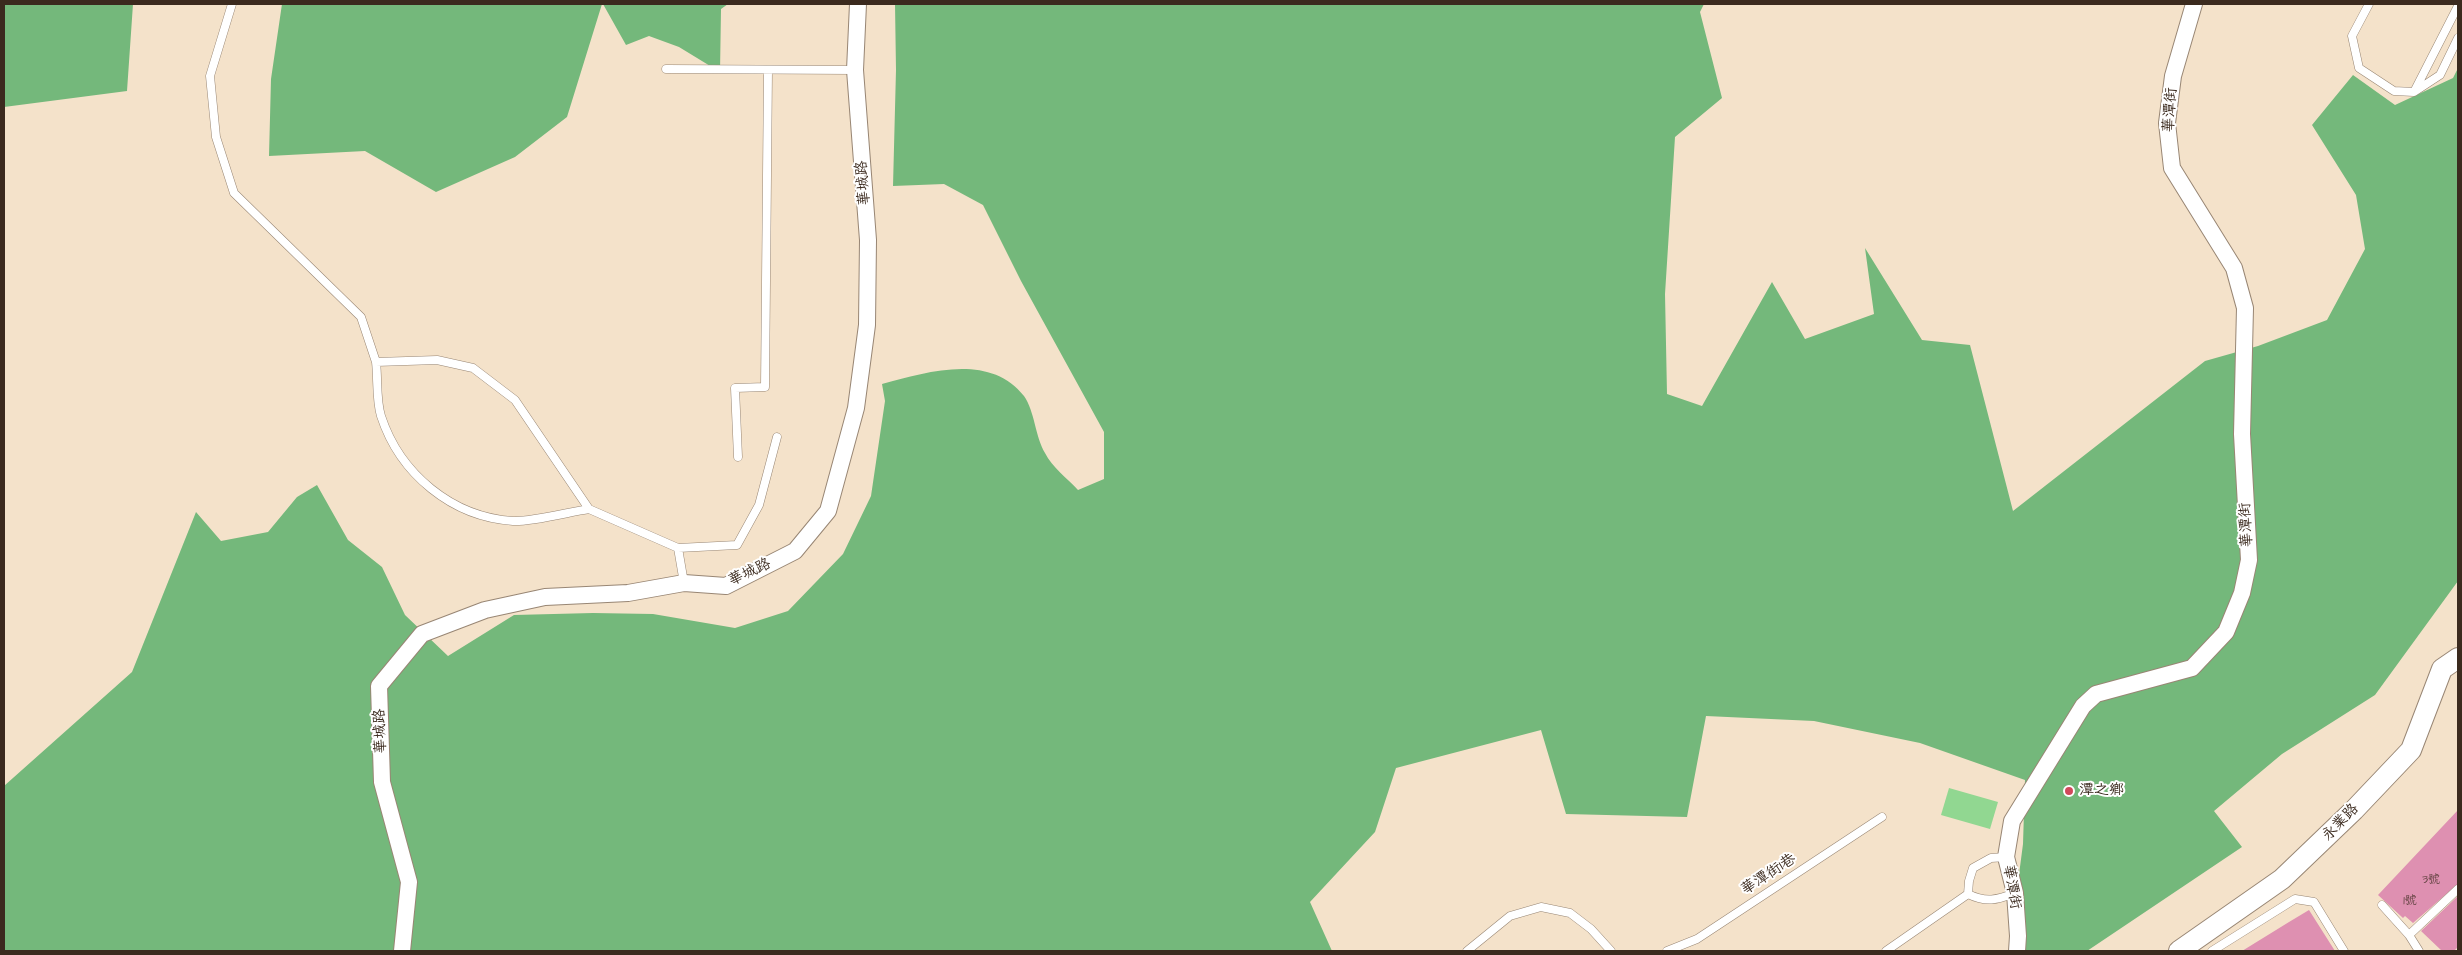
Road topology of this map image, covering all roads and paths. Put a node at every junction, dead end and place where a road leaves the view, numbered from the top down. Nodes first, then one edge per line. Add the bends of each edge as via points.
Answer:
1 (232, 4) edge
2 (858, 4) edge
3 (2194, 4) edge
4 (2369, 4) edge
5 (2458, 6) edge
6 (2458, 38) edge
7 (666, 69) dead end
8 (768, 70) junction
9 (856, 70) junction
10 (2414, 92) junction
11 (376, 362) junction
12 (777, 437) dead end
13 (738, 456) dead end
14 (589, 509) junction
15 (678, 548) junction
16 (684, 584) junction
17 (2458, 658) edge
18 (1882, 817) dead end
19 (2006, 857) junction
20 (2458, 889) edge
21 (2015, 893) junction
22 (1968, 894) junction
23 (2382, 905) dead end
24 (2409, 935) junction
25 (402, 951) edge
26 (1466, 951) edge
27 (1611, 951) edge
28 (1667, 951) edge
29 (1886, 951) edge
30 (2017, 951) edge
31 (2179, 951) edge
32 (2212, 951) edge
33 (2344, 951) edge
34 (2419, 951) edge

1 - 11 lane via 210,76 216,137 234,193 361,317
2 - 9 street, 華城路
3 - 19 street, 華潭街 via 2174,76 2167,123 2172,168 2234,268 2245,308 2242,434 2249,560 2242,593 2226,632 2192,668 2096,694 2083,706 2012,821
4 - 10 lane via 2352,36 2358,68 2394,91
5 - 10 lane
6 - 10 lane via 2440,75
7 - 8 lane
8 - 9 lane
8 - 13 lane via 766,387 735,388
9 - 16 street, 華城路 via 868,240 866,324 856,408 828,511 795,551 744,578 726,586
11 - 14 lane via 437,360 473,368 515,400
11 - 14 lane via 381,415 404,462 431,490 470,512 514,521
12 - 15 lane via 759,505 737,545
14 - 15 lane
15 - 16 lane
16 - 25 street, 華城路 via 628,593 545,597 485,610 422,634 379,686 382,782 409,882
17 - 31 street, 永業路 via 2442,670 2411,750 2361,803 2282,879
18 - 28 lane, 華潭街1巷 via 1697,939
19 - 21 street, 華潭街
19 - 22 lane via 1990,858 1973,868
20 - 24 lane
21 - 22 lane via 1998,900 1982,901
21 - 30 street, 華潭街
22 - 29 lane
23 - 24 lane
24 - 34 lane
26 - 27 lane via 1510,916 1541,907 1570,913 1591,929
32 - 33 lane via 2295,899 2314,902

